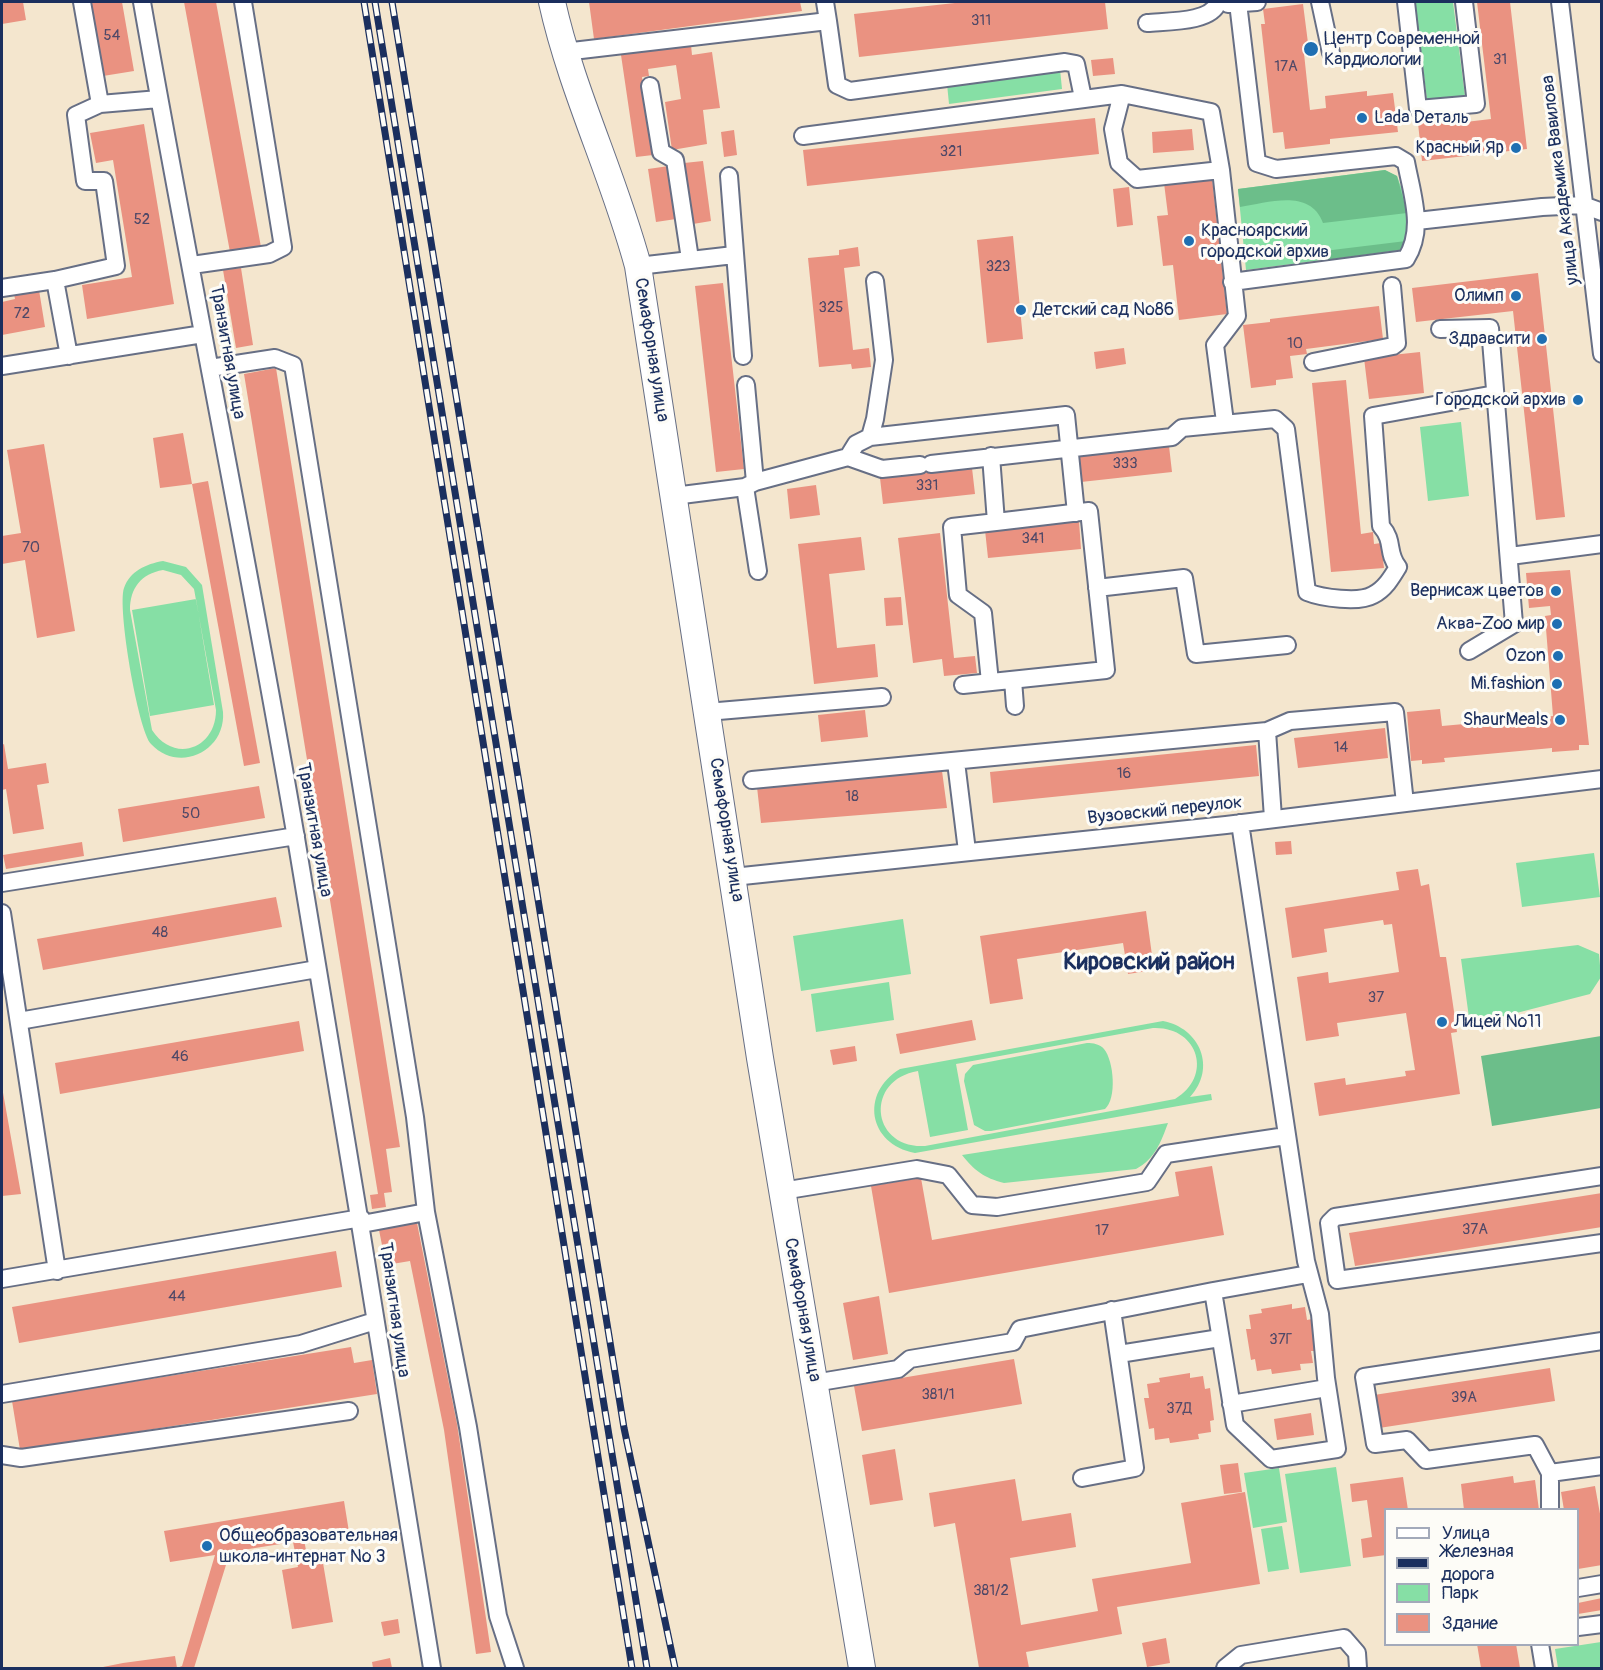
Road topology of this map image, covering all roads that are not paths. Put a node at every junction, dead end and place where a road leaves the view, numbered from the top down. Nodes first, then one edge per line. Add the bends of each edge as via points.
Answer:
1 (82, 2) edge
2 (142, 2) edge
3 (243, 2) edge
4 (552, 2) edge
5 (825, 2) edge
6 (1257, 2) edge
7 (1320, 2) edge
8 (1406, 2) edge
9 (1464, 2) edge
10 (1560, 2) edge
11 (1218, 3) edge
12 (1238, 3) junction
13 (828, 21) junction
14 (1146, 23) dead end
15 (564, 52) junction
16 (1331, 53) dead end
17 (650, 86) dead end
18 (1122, 94) junction
19 (1083, 98) junction
20 (159, 99) junction
21 (100, 104) junction
22 (803, 136) dead end
23 (1221, 170) junction
24 (729, 176) dead end
25 (1583, 205) junction
26 (1602, 212) edge
27 (1417, 221) junction
28 (734, 255) junction
29 (690, 260) junction
30 (192, 264) junction
31 (638, 266) junction
32 (55, 280) junction
33 (876, 281) dead end
34 (1232, 282) junction
35 (1392, 286) dead end
36 (2, 288) edge
37 (1440, 329) dead end
38 (203, 334) junction
39 (1602, 354) edge
40 (69, 356) junction
41 (743, 356) dead end
42 (1313, 362) dead end
43 (2, 366) edge
44 (210, 368) junction
45 (746, 385) dead end
46 (1495, 394) junction
47 (1225, 422) junction
48 (870, 437) junction
49 (1070, 449) junction
50 (991, 456) junction
51 (848, 457) junction
52 (750, 484) junction
53 (674, 496) junction
54 (1076, 513) junction
55 (996, 522) junction
56 (1602, 544) edge
57 (1509, 556) junction
58 (758, 571) dead end
59 (1097, 588) junction
60 (1287, 645) dead end
61 (1469, 651) dead end
62 (1013, 680) junction
63 (990, 682) junction
64 (963, 685) dead end
65 (882, 697) dead end
66 (1016, 706) dead end
67 (708, 712) junction
68 (1267, 732) junction
69 (956, 762) junction
70 (1602, 779) edge
71 (752, 780) dead end
72 (1405, 803) junction
73 (1273, 818) junction
74 (1240, 823) junction
75 (296, 836) junction
76 (967, 851) junction
77 (733, 877) junction
78 (2, 883) edge
79 (2, 913) edge
80 (317, 969) junction
81 (19, 1021) junction
82 (1286, 1136) junction
83 (1602, 1176) edge
84 (782, 1191) junction
85 (426, 1212) junction
86 (362, 1221) junction
87 (1602, 1243) edge
88 (57, 1271) junction
89 (1308, 1274) junction
90 (2, 1280) edge
91 (1213, 1290) junction
92 (1112, 1310) junction
93 (375, 1321) junction
94 (1220, 1338) junction
95 (1602, 1341) edge
96 (1119, 1354) junction
97 (814, 1383) junction
98 (1327, 1388) junction
99 (2, 1394) edge
100 (1231, 1404) junction
101 (349, 1411) dead end
102 (2, 1455) edge
103 (1602, 1466) edge
104 (1550, 1473) junction
105 (1082, 1478) dead end
106 (1550, 1508) edge
107 (1602, 1584) edge
108 (1579, 1587) edge
109 (1602, 1624) edge
110 (1579, 1628) edge
111 (1540, 1646) edge
112 (432, 1668) edge
113 (515, 1668) edge
114 (862, 1668) edge
115 (1226, 1668) edge
116 (1358, 1668) edge
117 (1544, 1668) edge

1 - 21 street
2 - 20 street, Транзитная улица
3 - 30 street via 283,247 269,254
4 - 15 highway, Семафорная улица
5 - 13 street
6 - 12 street
7 - 16 street
8 - 9 street via 1418,109 1476,104
10 - 25 street, улица Академика Вавилова
11 - 12 street
11 - 14 street via 1205,17
12 - 27 street via 1257,163 1276,169 1396,156 1406,162
13 - 15 street
13 - 19 street via 837,85 849,91 1065,62 1076,64
15 - 31 highway, Семафорная улица via 622,207
17 - 29 street via 661,152 675,160
18 - 19 street
18 - 23 street via 1210,112
18 - 23 street via 1113,129 1119,163 1137,179
19 - 22 street
20 - 21 street
20 - 30 street, Транзитная улица
21 - 32 street via 76,115 85,182 104,181 116,266
23 - 34 street
24 - 28 street
25 - 26 street
25 - 27 street
25 - 39 street, улица Академика Вавилова
27 - 34 street via 1415,245 1406,259
28 - 29 street
28 - 41 street
29 - 31 street
30 - 38 street, Транзитная улица
31 - 53 highway, Семафорная улица
32 - 36 street
32 - 40 street
33 - 48 street via 884,360
34 - 47 street via 1237,316 1215,345
35 - 42 street via 1397,343
37 - 46 street via 1490,328
38 - 40 street
38 - 44 street, Транзитная улица
40 - 43 street
44 - 75 street, Транзитная улица
44 - 85 street via 275,358 293,365 415,1117
45 - 52 street
46 - 47 street via 1373,416 1381,526 1390,537 1392,559 1398,567 1390,581 1372,597 1324,599 1307,592 1286,429 1275,419
46 - 57 street
47 - 49 street via 1182,428 1172,437
48 - 49 street via 1066,415
48 - 51 street via 856,444
49 - 50 street
49 - 54 street
50 - 51 street via 882,469
50 - 55 street
51 - 52 street
52 - 53 street
52 - 58 street
53 - 67 highway, Семафорная улица
54 - 55 street
54 - 59 street via 1089,511
55 - 63 street via 952,527 958,595 983,613
56 - 57 street
57 - 61 street via 1514,624
59 - 60 street via 1184,578 1196,654
59 - 62 street via 1106,670
62 - 63 street
62 - 66 street
63 - 64 street
65 - 67 street
67 - 77 highway, Семафорная улица
68 - 69 street
68 - 72 street via 1290,721 1395,712
68 - 73 street
69 - 71 street
69 - 76 street
70 - 72 street, Вузовский переулок
72 - 73 street, Вузовский переулок
73 - 74 street, Вузовский переулок
74 - 76 street, Вузовский переулок
74 - 82 street
75 - 78 street
75 - 80 street, Транзитная улица
76 - 77 street, Вузовский переулок
77 - 84 highway, Семафорная улица
79 - 81 street
80 - 81 street
80 - 86 street, Транзитная улица
81 - 88 street
82 - 84 street via 1166,1154 1148,1182 997,1207 972,1205 948,1175 916,1169
82 - 89 street
83 - 87 street via 1335,1217 1329,1223 1337,1280
84 - 97 highway, Семафорная улица
85 - 86 street
85 - 113 street via 468,1427 498,1616
86 - 88 street
86 - 93 street, Транзитная улица
88 - 90 street
89 - 91 street
89 - 98 street via 1320,1314
91 - 92 street
91 - 94 street
92 - 96 street
92 - 97 street via 1020,1329 1013,1342 910,1359 898,1369
93 - 99 street via 301,1344
93 - 112 street, Транзитная улица
94 - 96 street
94 - 100 street
95 - 104 street via 1364,1377 1375,1444 1407,1440 1426,1460 1535,1445
96 - 105 street via 1135,1468
97 - 114 highway, Семафорная улица
98 - 100 street
98 - 100 street via 1337,1450 1271,1459 1234,1425
101 - 102 street via 21,1458
103 - 104 street
104 - 106 street
107 - 108 street
109 - 110 street
111 - 117 street
115 - 116 street via 1241,1655 1344,1638 1357,1653

